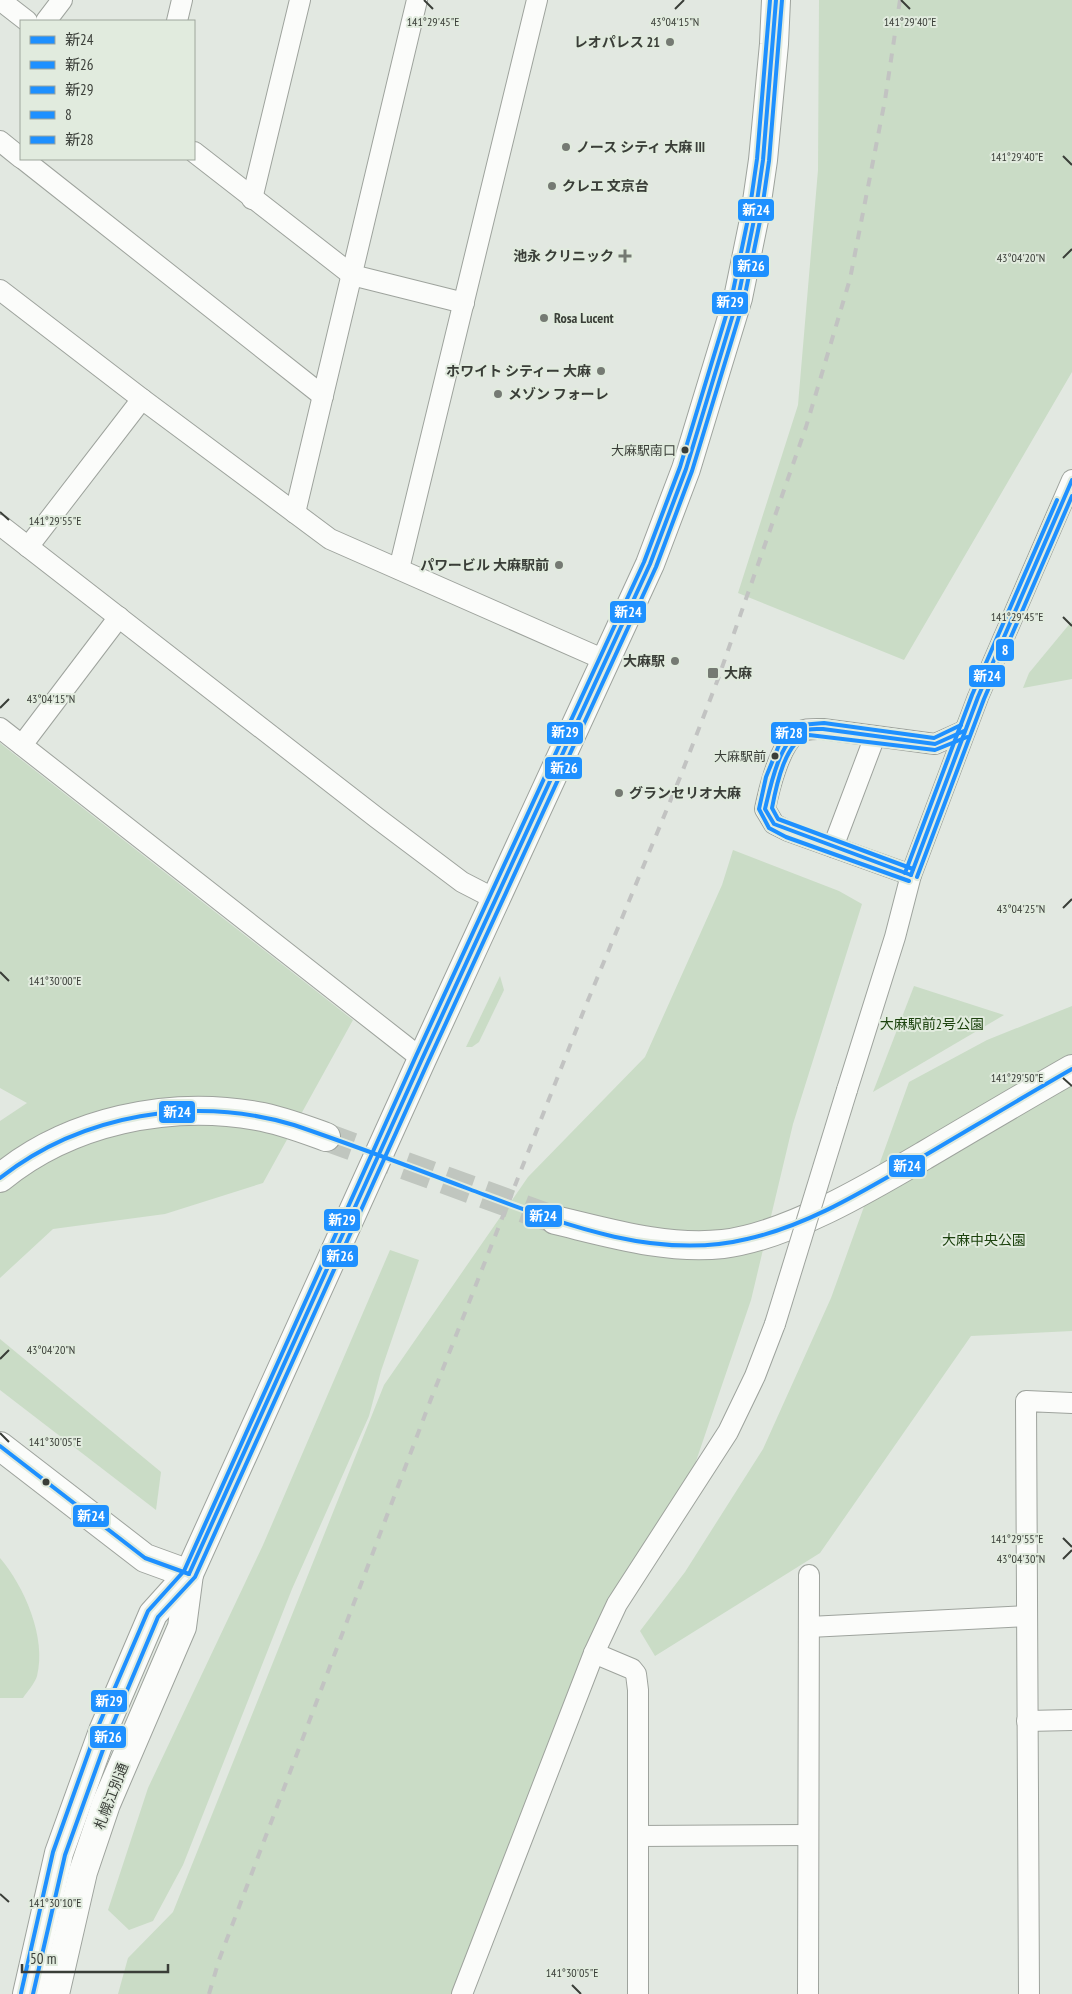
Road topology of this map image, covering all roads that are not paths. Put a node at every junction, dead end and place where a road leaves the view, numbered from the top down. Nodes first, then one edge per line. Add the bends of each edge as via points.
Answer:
1 (0, 0) edge
2 (62, 0) edge
3 (182, 0) edge
4 (300, 0) edge
5 (417, 0) edge
6 (537, 0) edge
7 (776, 0) edge
8 (26, 20) edge
9 (47, 20) edge
10 (176, 20) edge
11 (0, 141) edge
12 (195, 153) edge
13 (20, 156) edge
14 (25, 160) edge
15 (252, 199) junction
16 (352, 275) junction
17 (0, 290) edge
18 (464, 303) junction
19 (323, 396) junction
20 (142, 399) junction
21 (1072, 480) edge
22 (1068, 504) edge
23 (295, 513) junction
24 (0, 525) edge
25 (28, 547) junction
26 (400, 569) junction
27 (119, 617) junction
28 (607, 662) junction
29 (0, 728) edge
30 (964, 731) junction
31 (875, 736) junction
32 (22, 745) junction
33 (833, 847) junction
34 (911, 874) junction
35 (495, 899) junction
36 (422, 1059) junction
37 (1072, 1069) edge
38 (326, 1137) tunnel mouth
39 (0, 1178) edge
40 (555, 1220) tunnel mouth
41 (1072, 1403) edge
42 (0, 1446) edge
43 (188, 1574) junction
44 (808, 1575) dead end
45 (1027, 1616) junction
46 (809, 1627) junction
47 (594, 1653) junction
48 (1072, 1720) edge
49 (1027, 1721) junction
50 (808, 1835) junction
51 (638, 1836) junction
52 (27, 1994) edge
53 (55, 1994) edge
54 (462, 1994) edge
55 (638, 1994) edge
56 (808, 1994) edge
57 (1029, 1994) edge

1 - 8 street
2 - 9 street
3 - 10 street
4 - 15 street
5 - 16 street
6 - 18 street
7 - 28 main road, 札幌江別通 via 763,160 738,298 686,468 650,564
11 - 13 street
12 - 15 street
14 - 19 street
15 - 16 street
16 - 18 street
16 - 19 street
17 - 20 street
18 - 26 street
19 - 23 street
20 - 23 street
20 - 25 street
21 - 22 street
22 - 30 street
23 - 26 street via 330,539
24 - 25 street
25 - 27 street
26 - 28 street
27 - 32 street
27 - 35 street via 462,882
28 - 35 main road, 札幌江別通
29 - 32 street
30 - 31 street via 935,744
30 - 34 street
31 - 33 street
31 - 33 street via 807,729 788,743 773,779 765,809 774,824
32 - 36 street
33 - 34 street
34 - 47 street, bridge via 895,937 775,1324 755,1376 728,1432 617,1604
35 - 36 main road, 札幌江別通
36 - 43 main road, 札幌江別通
37 - 40 main road via 886,1178 813,1216 752,1238 723,1244 675,1244 631,1238
38 - 39 main road via 256,1115 205,1112 152,1115 116,1121 77,1133 28,1156
41 - 45 street via 1026,1401
42 - 43 main road via 145,1558
43 - 52 main road, 札幌江別通 via 153,1614 103,1731 59,1853
43 - 53 main road, 札幌江別通 via 182,1627 106,1804 83,1872
44 - 46 street
45 - 46 street
45 - 49 street
46 - 50 street
47 - 51 street via 632,1669 636,1674
47 - 54 street
48 - 49 street
49 - 57 street
50 - 51 street
50 - 56 street
51 - 55 street

